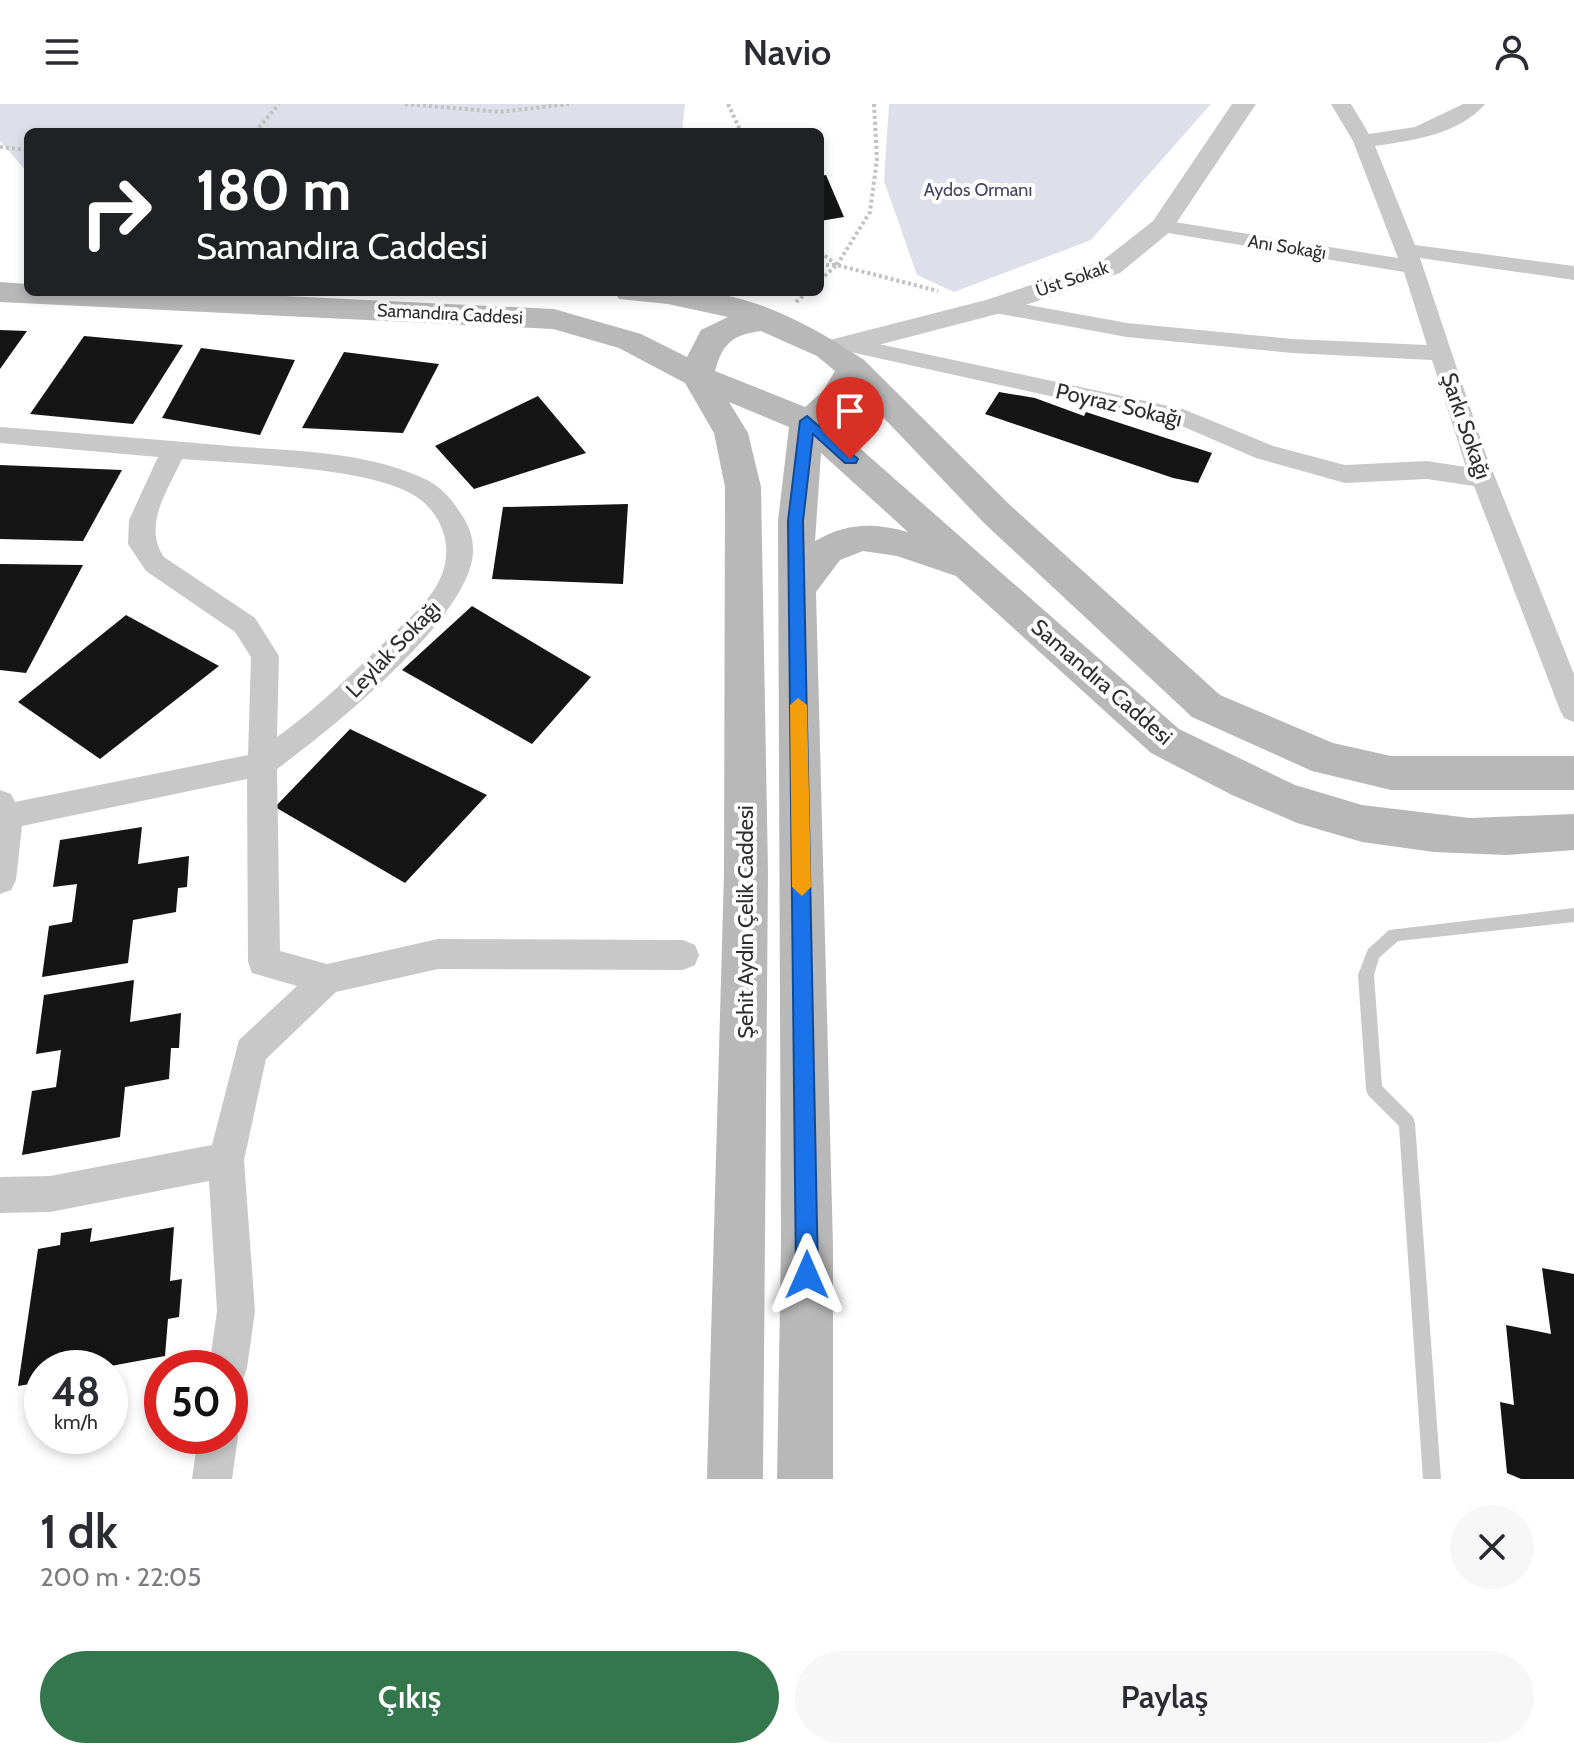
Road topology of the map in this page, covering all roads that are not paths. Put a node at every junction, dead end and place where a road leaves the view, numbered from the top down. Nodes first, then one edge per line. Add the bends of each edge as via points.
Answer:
1 (1244, 104) edge
2 (1341, 104) edge
3 (1475, 104) edge
4 (1363, 141) junction
5 (1162, 226) junction
6 (1410, 259) junction
7 (0, 264) edge
8 (24, 265) edge
9 (1574, 273) edge
10 (0, 292) edge
11 (24, 293) edge
12 (82, 296) edge
13 (677, 296) edge
14 (995, 306) junction
15 (768, 320) junction
16 (1441, 353) junction
17 (842, 354) junction
18 (697, 376) junction
19 (807, 421) junction
20 (0, 435) edge
21 (173, 451) junction
22 (1482, 478) junction
23 (980, 574) junction
24 (796, 594) junction
25 (1574, 710) edge
26 (262, 764) junction
27 (1574, 773) edge
28 (4, 810) edge
29 (1574, 832) edge
30 (0, 880) edge
31 (1574, 915) edge
32 (683, 955) dead end
33 (327, 979) junction
34 (226, 1160) junction
35 (0, 1195) edge
36 (231, 1350) edge
37 (215, 1454) edge
38 (212, 1479) edge
39 (735, 1479) edge
40 (805, 1479) edge
41 (1432, 1479) edge

1 - 5 street, Üst Sokak
2 - 4 street, Şarkı Sokağı
3 - 4 street via 1461,115 1405,136
4 - 6 street, Şarkı Sokağı
5 - 6 street, Anı Sokağı
5 - 14 street, Üst Sokak via 1111,267
6 - 9 street, Anı Sokağı
6 - 16 street, Şarkı Sokağı
7 - 8 main road
10 - 11 main road, Samandıra Caddesi
12 - 18 main road, Samandıra Caddesi via 554,319 630,341
13 - 15 main road
14 - 16 street via 1127,330
14 - 17 street, Üst Sokak
15 - 17 main road
15 - 18 main road via 724,326 705,346
16 - 22 street, Şarkı Sokağı
17 - 19 main road via 848,381 821,413
17 - 22 street, Poyraz Sokağı via 1183,417 1265,452 1345,474 1427,470
17 - 27 main road via 997,514 1206,706 1327,759 1391,773
18 - 19 main road, Samandıra Caddesi
18 - 39 main road, Şehit Aydın Çelik Caddesi via 731,433 743,487 746,872
19 - 23 main road, Samandıra Caddesi
19 - 24 main road via 796,521
20 - 21 street, Leylak Sokağı
21 - 26 street via 142,520 141,544 155,564 245,625 259,642 267,671
21 - 26 street, Leylak Sokağı via 312,461 391,476 420,487 456,526 460,553 452,583 431,613 328,716
22 - 25 street, Şarkı Sokağı
23 - 24 main road via 909,544 867,534 830,547 808,568
23 - 29 main road, Samandıra Caddesi via 1165,741 1232,777 1300,806 1380,825 1524,839
24 - 40 main road via 807,1246
26 - 28 street, Leylak Sokağı
26 - 33 street via 264,962
28 - 30 street
31 - 41 lane via 1394,935 1373,954 1366,975 1374,1089 1407,1123
32 - 33 street via 438,954
33 - 34 street via 251,1051
34 - 35 street via 50,1194
34 - 36 street via 236,1311
37 - 38 street

